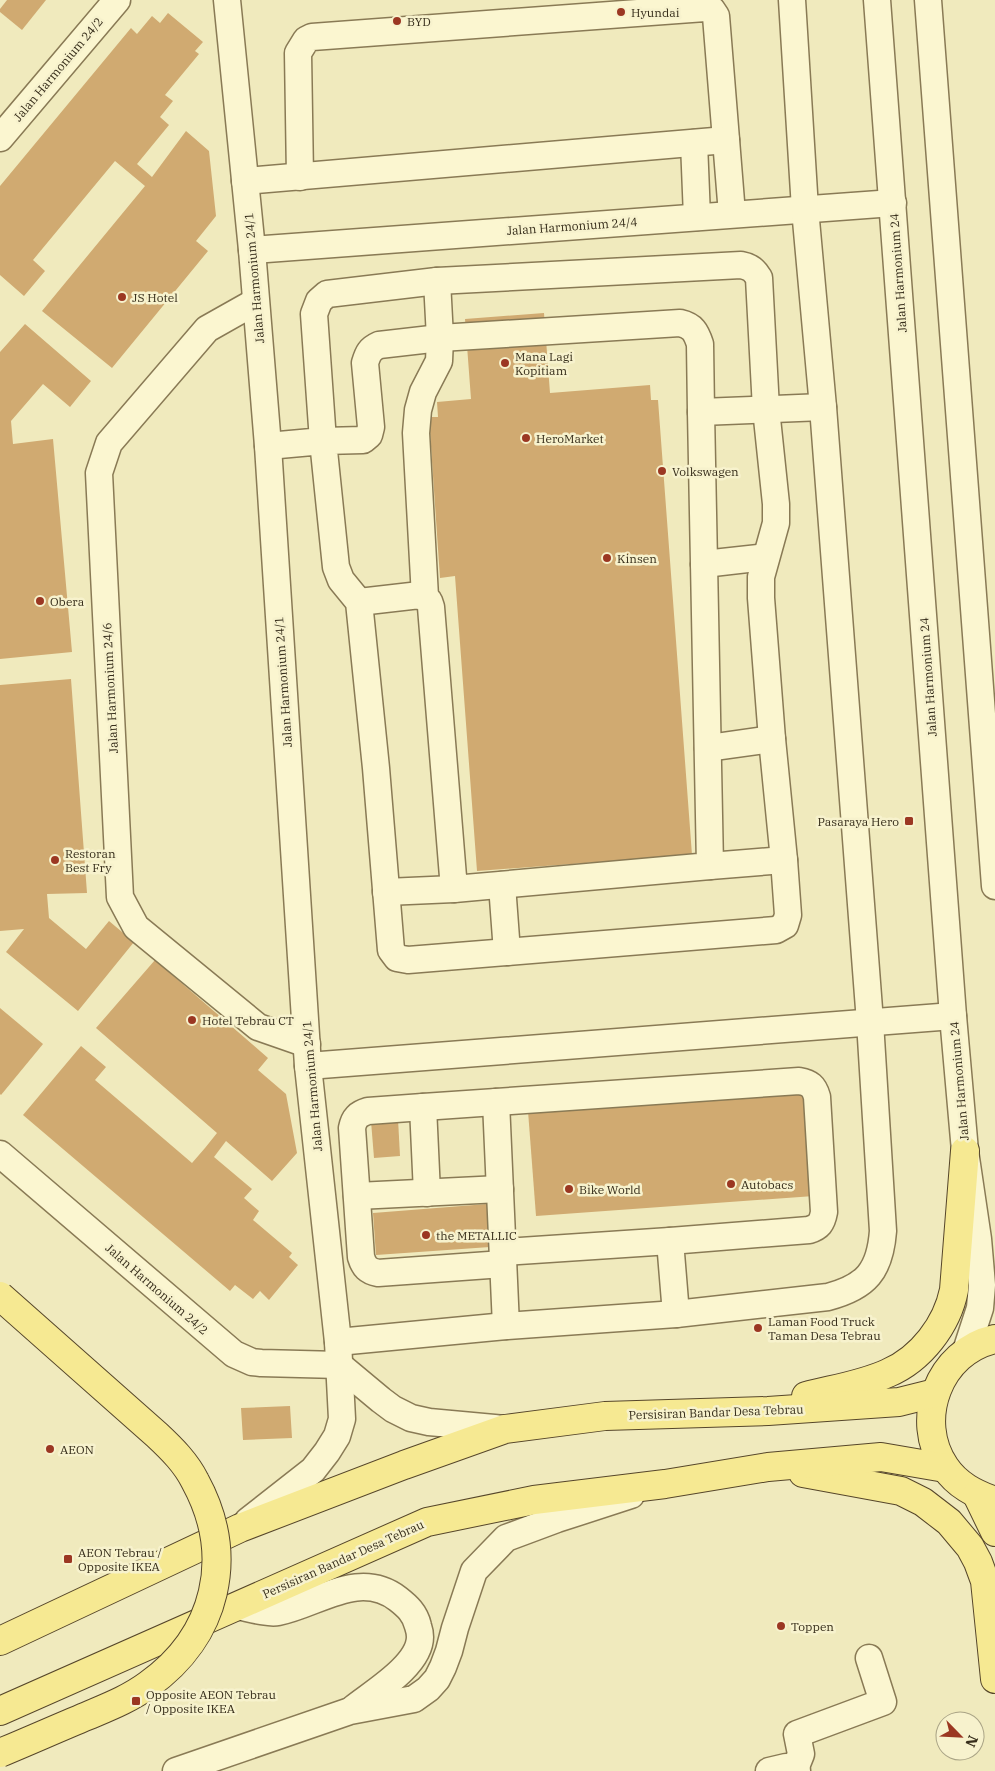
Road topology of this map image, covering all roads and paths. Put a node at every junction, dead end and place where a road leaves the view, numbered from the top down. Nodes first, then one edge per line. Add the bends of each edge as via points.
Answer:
1 (117, 0) edge
2 (227, 0) edge
3 (792, 0) edge
4 (877, 0) edge
5 (928, 0) edge
6 (0, 138) edge
7 (726, 140) junction
8 (694, 143) junction
9 (300, 177) junction
10 (245, 182) junction
11 (893, 204) junction
12 (805, 209) junction
13 (732, 214) junction
14 (697, 217) junction
15 (252, 250) junction
16 (437, 282) junction
17 (255, 302) junction
18 (440, 338) junction
19 (823, 407) junction
20 (766, 409) junction
21 (701, 412) junction
22 (322, 441) junction
23 (268, 446) junction
24 (766, 557) junction
25 (704, 564) junction
26 (425, 598) junction
27 (359, 602) junction
28 (772, 740) junction
29 (708, 748) junction
30 (784, 860) junction
31 (710, 866) junction
32 (502, 885) junction
33 (995, 886) edge
34 (454, 889) junction
35 (386, 892) junction
36 (507, 952) junction
37 (953, 1016) junction
38 (870, 1022) junction
39 (308, 1055) junction
40 (496, 1102) junction
41 (423, 1107) junction
42 (965, 1151) junction
43 (0, 1154) edge
44 (500, 1189) junction
45 (427, 1193) junction
46 (356, 1196) junction
47 (670, 1241) junction
48 (503, 1258) junction
49 (0, 1296) edge
50 (676, 1314) junction
51 (506, 1326) junction
52 (995, 1339) edge
53 (966, 1351) junction
54 (338, 1353) junction
55 (935, 1393) junction
56 (768, 1411) junction
57 (505, 1429) junction
58 (768, 1467) junction
59 (945, 1468) junction
60 (664, 1484) junction
61 (986, 1498) edge
62 (240, 1528) junction
63 (995, 1532) edge
64 (237, 1606) junction
65 (1, 1640) edge
66 (869, 1658) dead end
67 (995, 1679) edge
68 (0, 1711) edge
69 (350, 1711) junction
70 (0, 1753) edge
71 (796, 1770) edge
72 (176, 1771) edge
73 (769, 1771) edge

1 - 6 street, Jalan Harmonium 24/2
2 - 10 street, Jalan Harmonium 24/1
3 - 12 street, Jalan Harmonium 24/2
4 - 11 street, Jalan Harmonium 24
5 - 33 street
7 - 8 street
7 - 9 street via 716,16 705,8 312,37 306,40 298,53
7 - 13 street
8 - 9 street
8 - 14 street
9 - 10 street
10 - 15 street, Jalan Harmonium 24/1
11 - 12 street, Jalan Harmonium 24/4
11 - 37 street, Jalan Harmonium 24
12 - 13 street, Jalan Harmonium 24/4
12 - 19 street, Jalan Harmonium 24/2
13 - 14 street, Jalan Harmonium 24/4
14 - 15 street, Jalan Harmonium 24/4
15 - 17 street, Jalan Harmonium 24/1
16 - 18 street
16 - 20 street via 749,267 755,271 760,285
16 - 22 street via 328,294 319,301 314,314
17 - 23 street, Jalan Harmonium 24/1
17 - 39 street, Jalan Harmonium 24/6 via 207,329 109,443 99,473 120,897 136,927 258,1026
18 - 21 street via 680,323 690,326 700,344
18 - 22 street via 378,344 372,348 365,363 369,435 363,440
18 - 26 street via 439,361 423,392 417,425
19 - 20 street
19 - 38 street, Jalan Harmonium 24/2
20 - 21 street
20 - 24 street via 776,523
21 - 25 street
22 - 23 street
22 - 27 street via 336,567 341,580
23 - 39 street, Jalan Harmonium 24/1
24 - 25 street
24 - 28 street via 761,577 761,598
25 - 29 street
26 - 27 street via 420,595
26 - 34 street via 431,607
27 - 35 street
28 - 29 street
28 - 30 street
29 - 31 street
30 - 31 street
30 - 36 street via 788,914 784,925 776,930
31 - 32 street
32 - 34 street
32 - 36 street
34 - 35 street
35 - 36 street via 390,950 397,958 408,960
37 - 38 street
37 - 42 street, Jalan Harmonium 24
38 - 39 street
38 - 50 street, Jalan Harmonium 24/2 via 883,1231 882,1250 874,1268 862,1282 846,1292 828,1297
39 - 54 street, Jalan Harmonium 24/1
40 - 41 street
40 - 44 street
40 - 47 street via 799,1081 814,1088 824,1212 817,1228
41 - 45 street
41 - 46 street via 368,1111 360,1113 354,1120
42 - 53 street, Jalan Harmonium 24 via 982,1285 980,1308
42 - 56 main road via 954,1290 951,1304 935,1333 917,1354 888,1373
43 - 54 street, Jalan Harmonium 24/2 via 234,1354 261,1363
44 - 45 street
44 - 48 street
45 - 46 street
46 - 48 street via 360,1257 363,1266 370,1271 378,1273
47 - 48 street
47 - 50 street
48 - 51 street
49 - 70 main road, bridge via 178,1456 196,1482 211,1522 217,1551 211,1602 192,1641 165,1672 125,1699
50 - 51 street, Jalan Harmonium 24/2
51 - 54 street, Jalan Harmonium 24/2
52 - 53 main road
53 - 55 main road via 947,1370
54 - 57 street via 381,1400 411,1418
54 - 62 street, Jalan Harmonium 24/1 via 342,1419 337,1436 313,1470
55 - 56 main road, Persisiran Bandar Desa Tebrau via 899,1402
55 - 59 main road via 930,1412 931,1432
56 - 57 main road, Persisiran Bandar Desa Tebrau via 605,1416
57 - 62 main road, Persisiran Bandar Desa Tebrau
58 - 59 main road, Persisiran Bandar Desa Tebrau via 881,1457
58 - 60 main road, Persisiran Bandar Desa Tebrau
58 - 67 main road via 901,1491 923,1502 949,1522 970,1547 985,1581
59 - 61 main road via 959,1484
60 - 64 main road, Persisiran Bandar Desa Tebrau via 534,1500 427,1522
60 - 69 street via 506,1538 474,1570 449,1651 437,1679 428,1689 414,1699
61 - 63 main road
62 - 65 main road, Persisiran Bandar Desa Tebrau
64 - 68 main road, Persisiran Bandar Desa Tebrau
64 - 69 street via 276,1612 358,1586 394,1596 410,1609 420,1638 415,1655 400,1673
66 - 71 street via 883,1702 797,1734 801,1754
69 - 72 street
71 - 73 street via 786,1767

